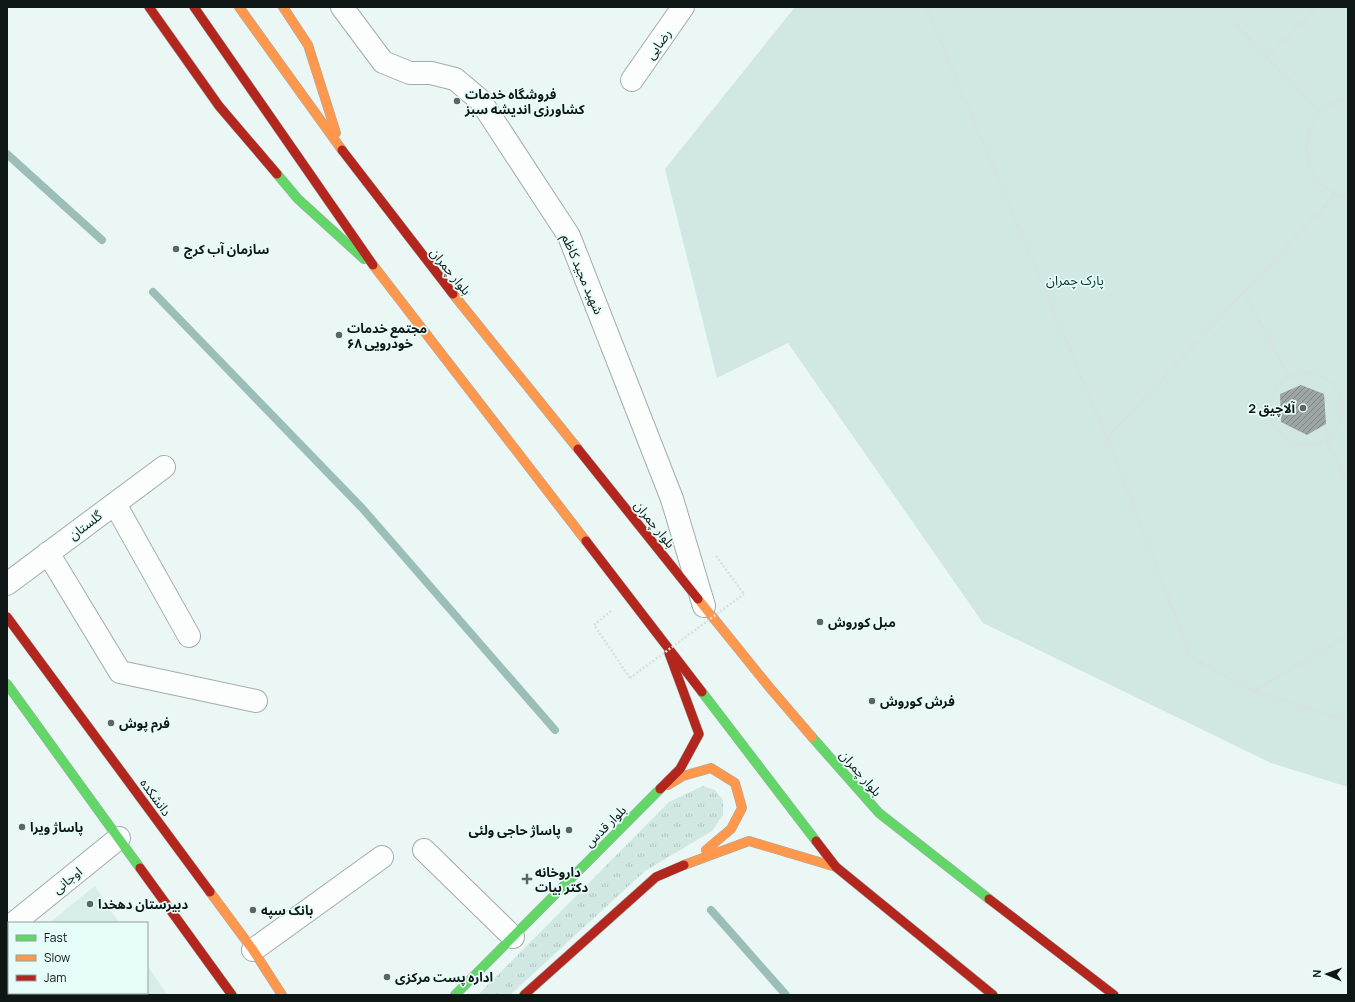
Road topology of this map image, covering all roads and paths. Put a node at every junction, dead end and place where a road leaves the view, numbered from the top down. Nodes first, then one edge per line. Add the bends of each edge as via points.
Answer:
1 (149, 7) edge
2 (194, 7) edge
3 (239, 7) edge
4 (283, 7) edge
5 (342, 7) edge
6 (683, 7) edge
7 (926, 7) edge
8 (1218, 7) edge
9 (1317, 7) edge
10 (1266, 58) junction
11 (632, 80) dead end
12 (1348, 97) edge
13 (1321, 112) junction
14 (341, 150) junction
15 (1335, 195) junction
16 (1348, 199) edge
17 (379, 273) junction
18 (1244, 292) junction
19 (1290, 377) junction
20 (1107, 438) junction
21 (1326, 440) junction
22 (164, 467) dead end
23 (1348, 482) edge
24 (115, 504) junction
25 (48, 553) junction
26 (7, 584) edge
27 (1348, 593) edge
28 (744, 594) dead end
29 (704, 606) junction
30 (7, 617) edge
31 (594, 625) dead end
32 (1348, 626) edge
33 (189, 636) dead end
34 (1348, 636) edge
35 (667, 648) junction
36 (7, 684) edge
37 (1253, 691) junction
38 (256, 701) dead end
39 (1348, 721) edge
40 (658, 791) junction
41 (119, 838) junction
42 (424, 850) dead end
43 (382, 857) dead end
44 (694, 860) junction
45 (836, 867) junction
46 (15, 922) edge
47 (513, 937) junction
48 (253, 950) junction
49 (232, 995) edge
50 (282, 995) edge
51 (455, 995) edge
52 (524, 995) edge
53 (993, 995) edge
54 (1114, 995) edge

1 - 17 main road via 219,106 288,187
2 - 17 main road
3 - 14 main road, بلوار چمران
4 - 14 main road via 308,45
5 - 29 street, شهید مجید کاظم via 383,62 410,73 431,73 455,79 480,100 569,236 672,499
6 - 11 street, رضایی
7 - 20 path
8 - 10 path
9 - 10 path
10 - 13 path
12 - 13 path via 1334,102
13 - 15 path via 1311,126 1306,157 1312,173 1322,186
14 - 29 main road, بلوار چمران via 417,250
15 - 16 path
15 - 18 path
17 - 35 main road
18 - 19 path
18 - 20 path
19 - 21 path via 1313,374 1324,378 1334,386 1340,396 1341,420
19 - 21 path via 1280,384 1274,394 1271,417 1276,427 1283,437 1304,445
20 - 37 path via 1191,657
21 - 23 path
22 - 24 street, گلستان
24 - 25 street, گلستان
24 - 33 street
25 - 26 street, گلستان
25 - 38 street via 120,672
27 - 32 path
28 - 31 path, bridge via 630,678
29 - 54 main road, بلوار چمران via 770,688 879,813
30 - 48 main road, دانشکده
34 - 37 path
35 - 40 main road, بلوار قدس via 698,734 680,769
35 - 45 main road
36 - 41 main road
37 - 39 path
40 - 44 main road via 683,776 711,768 735,783 742,808 731,829
40 - 47 main road, بلوار قدس
41 - 46 street, اوجانی
41 - 49 main road
42 - 47 street
43 - 48 street
44 - 45 main road via 749,841
44 - 52 main road via 656,877
45 - 53 main road
47 - 51 main road, بلوار قدس
48 - 50 main road, دانشکده

